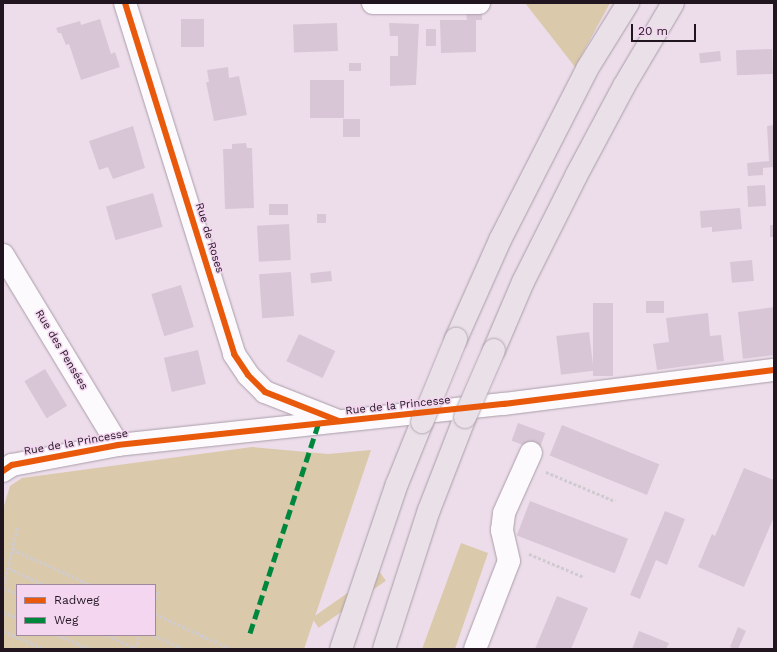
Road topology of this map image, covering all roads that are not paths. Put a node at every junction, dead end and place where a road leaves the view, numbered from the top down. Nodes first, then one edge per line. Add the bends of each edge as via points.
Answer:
1 (125, 3) edge
2 (373, 3) edge
3 (479, 3) edge
4 (628, 3) edge
5 (673, 3) edge
6 (3, 255) edge
7 (774, 370) edge
8 (342, 422) junction
9 (118, 445) junction
10 (528, 458) road end
11 (3, 471) edge
12 (341, 649) edge
13 (384, 649) edge
14 (474, 649) edge

1 - 8 street, Rue de Roses via 234,354 248,375 265,392
2 - 3 street
4 - 12 highway, bridge via 584,76 500,240 456,339 397,484
5 - 13 highway, bridge via 624,86 523,282 441,479
6 - 9 street, Rue des Pensées
7 - 8 street, Rue de la Princesse
8 - 9 street, Rue de la Princesse
9 - 11 street, Rue de la Princesse via 12,465
10 - 14 street via 503,518 502,530 509,561

